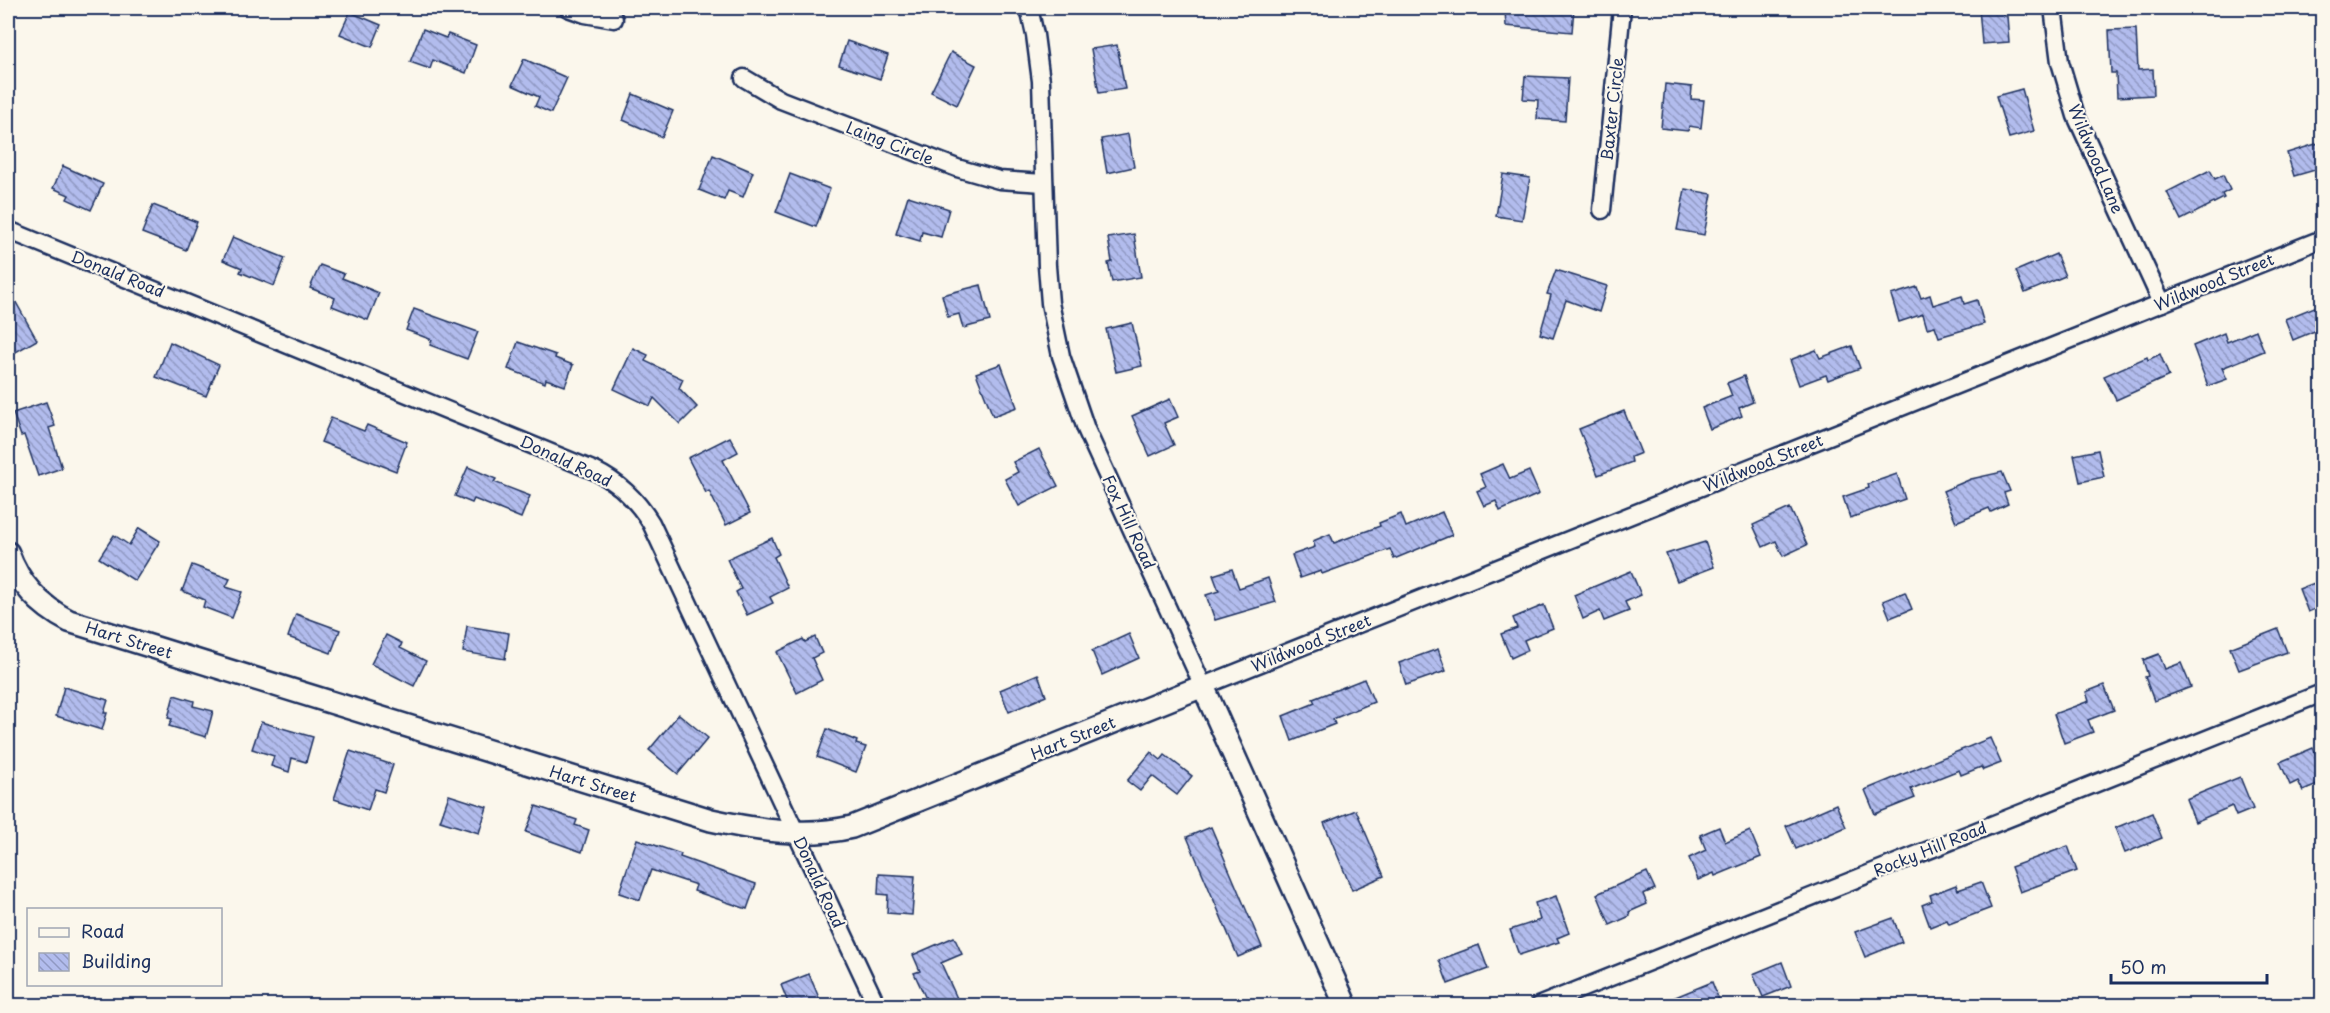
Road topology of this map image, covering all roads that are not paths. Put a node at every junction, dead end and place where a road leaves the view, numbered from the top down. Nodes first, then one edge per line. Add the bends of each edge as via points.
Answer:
1 (568, 8) edge
2 (1029, 8) edge
3 (1622, 8) edge
4 (2054, 8) edge
5 (614, 19) dead end
6 (744, 78) dead end
7 (1044, 183) junction
8 (1602, 210) dead end
9 (8, 230) edge
10 (2322, 239) edge
11 (2162, 303) junction
12 (8, 553) edge
13 (1203, 686) junction
14 (2322, 693) edge
15 (795, 832) junction
16 (877, 1005) edge
17 (1346, 1005) edge
18 (1538, 1005) edge

1 - 5 street
2 - 7 street, Fox Hill Road via 1041,81
3 - 8 street, Baxter Circle
4 - 11 street, Wildwood Lane via 2060,62 2076,116
6 - 7 street, Laing Circle via 781,100 957,168 999,180
7 - 13 street, Fox Hill Road via 1049,294 1061,357 1086,429
9 - 15 street, Donald Road via 615,482 651,523
10 - 11 street, Wildwood Street
11 - 13 street, Wildwood Street
12 - 15 street, Hart Street via 28,591 69,621 711,820
13 - 15 street, Hart Street via 862,824
13 - 17 street, Fox Hill Road
14 - 18 street, Rocky Hill Road
15 - 16 street, Donald Road

